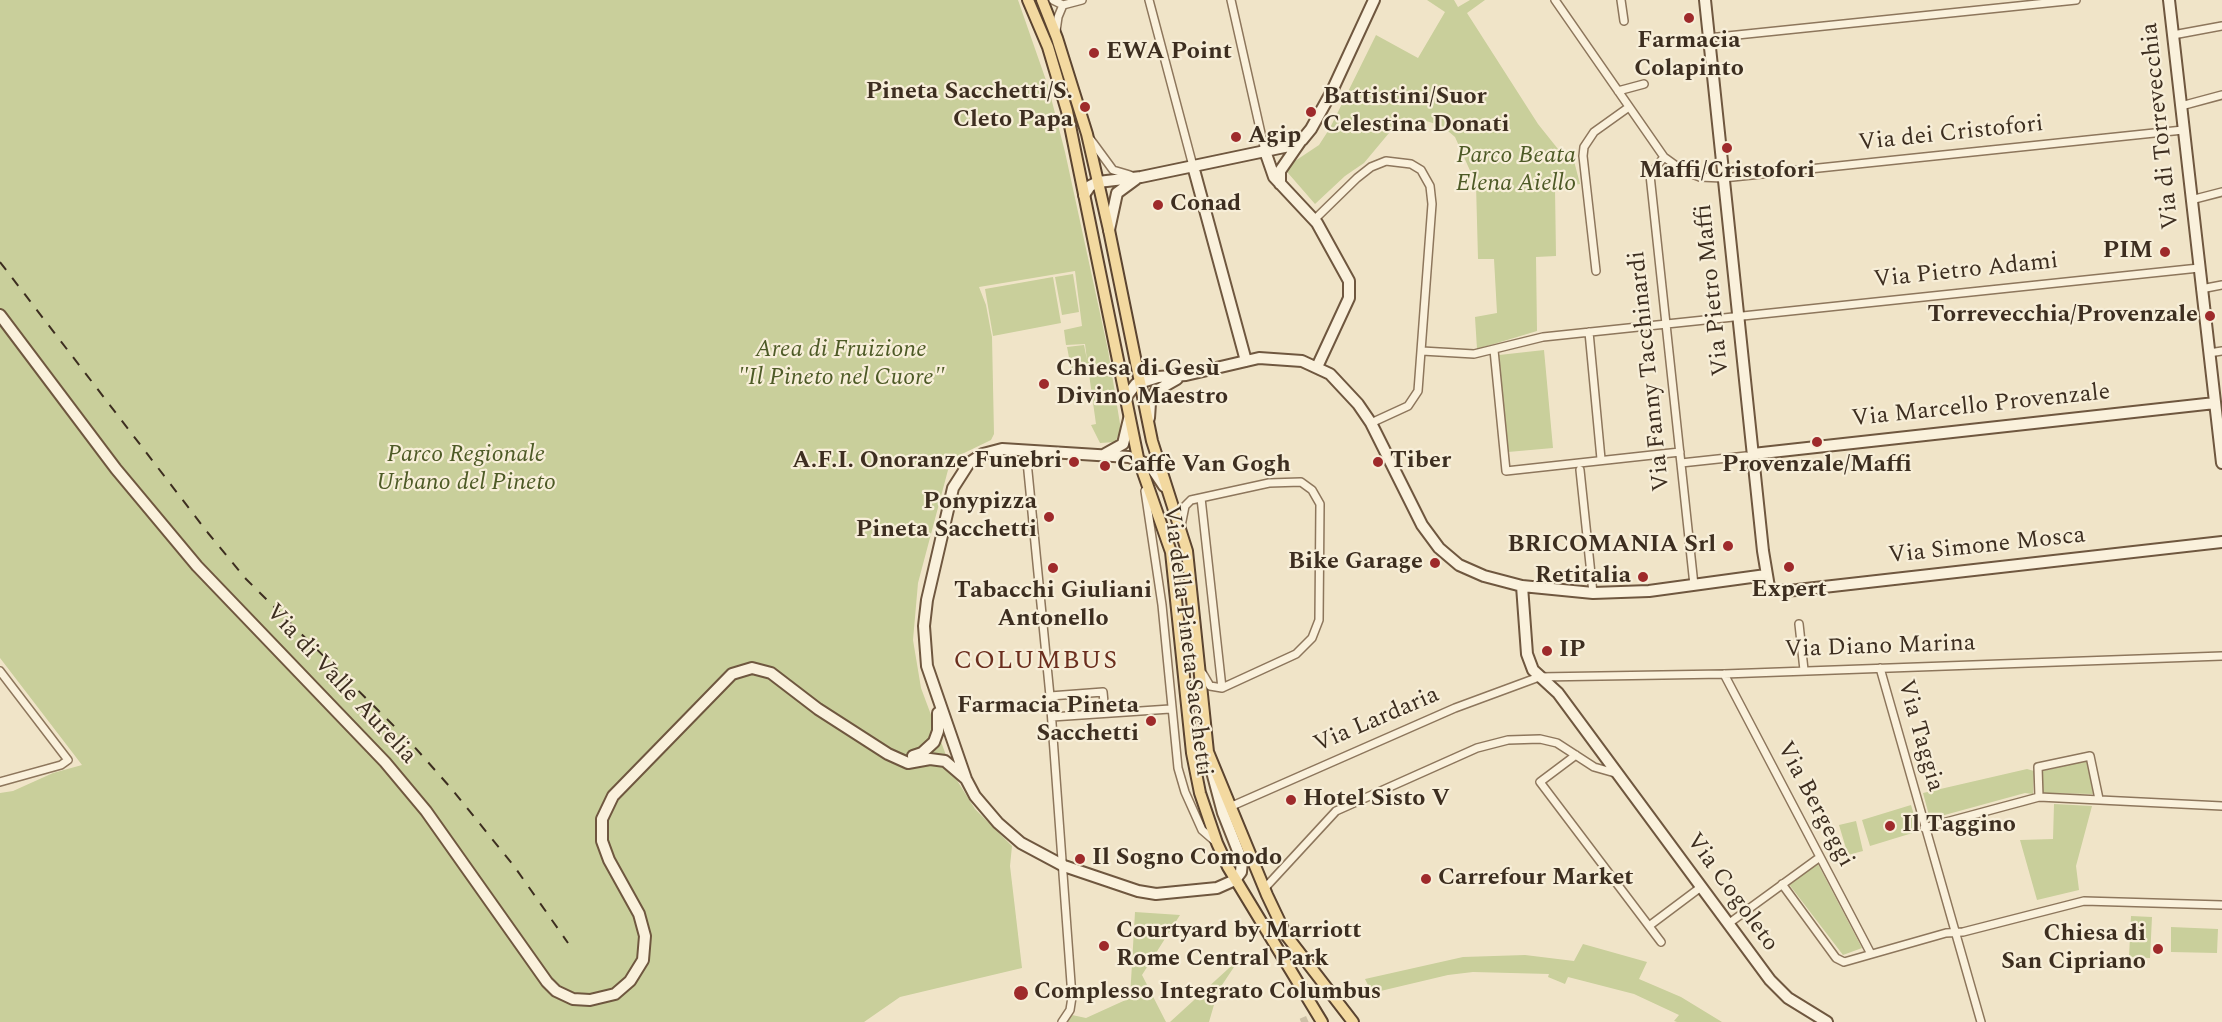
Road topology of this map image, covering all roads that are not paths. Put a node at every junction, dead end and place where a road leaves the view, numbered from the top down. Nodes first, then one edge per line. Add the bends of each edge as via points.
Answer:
1 (1028, 0) edge
2 (1042, 0) edge
3 (1053, 0) edge
4 (1082, 0) edge
5 (1149, 0) edge
6 (1232, 0) edge
7 (1374, 0) edge
8 (1555, 0) edge
9 (1621, 0) edge
10 (1705, 0) edge
11 (1985, 0) edge
12 (2076, 0) edge
13 (2169, 0) edge
14 (2062, 1) edge
15 (1063, 5) junction
16 (1987, 9) junction
17 (1624, 21) dead end
18 (2222, 26) edge
19 (2173, 35) junction
20 (1057, 38) junction
21 (1708, 38) junction
22 (1644, 84) dead end
23 (1618, 91) junction
24 (2222, 94) edge
25 (2181, 106) junction
26 (1629, 107) junction
27 (2183, 130) junction
28 (1087, 134) junction
29 (1302, 140) junction
30 (1265, 151) junction
31 (1664, 157) junction
32 (1193, 166) junction
33 (1141, 177) junction
34 (1723, 178) junction
35 (1098, 182) junction
36 (1280, 184) junction
37 (2222, 192) edge
38 (1084, 195) junction
39 (2192, 200) junction
40 (1314, 220) junction
41 (1109, 230) junction
42 (2199, 268) junction
43 (1596, 271) dead end
44 (2222, 285) edge
45 (2201, 289) junction
46 (0, 315) edge
47 (1738, 316) junction
48 (1666, 324) junction
49 (1589, 332) junction
50 (1494, 350) junction
51 (1422, 351) junction
52 (2222, 351) edge
53 (2210, 353) junction
54 (1246, 361) junction
55 (1317, 367) junction
56 (1186, 375) junction
57 (1139, 382) junction
58 (1126, 397) junction
59 (2215, 403) junction
60 (2219, 415) edge
61 (1130, 417) junction
62 (1371, 423) junction
63 (1149, 430) junction
64 (1026, 451) junction
65 (1680, 452) junction
66 (1749, 455) junction
67 (1102, 456) junction
68 (1138, 458) junction
69 (1601, 459) junction
70 (1681, 463) junction
71 (2222, 463) edge
72 (1141, 470) junction
73 (1580, 470) dead end
74 (1170, 493) junction
75 (1201, 498) junction
76 (1181, 526) junction
77 (2222, 542) edge
78 (1766, 575) junction
79 (1522, 585) junction
80 (1694, 585) junction
81 (1593, 593) junction
82 (1799, 624) dead end
83 (2222, 656) edge
84 (1200, 668) junction
85 (1880, 668) junction
86 (0, 670) edge
87 (1804, 670) junction
88 (1724, 674) junction
89 (1539, 677) junction
90 (1222, 688) junction
91 (1050, 696) junction
92 (938, 704) junction
93 (1170, 709) junction
94 (1105, 713) junction
95 (1052, 717) junction
96 (1208, 752) junction
97 (1576, 755) junction
98 (895, 757) junction
99 (1617, 773) junction
100 (966, 780) junction
101 (0, 782) edge
102 (2038, 797) junction
103 (2099, 799) junction
104 (1232, 806) junction
105 (2222, 806) edge
106 (1924, 828) junction
107 (1216, 843) junction
108 (1820, 857) junction
109 (1064, 866) junction
110 (1235, 880) junction
111 (1782, 884) junction
112 (1701, 886) junction
113 (1264, 889) junction
114 (2222, 905) edge
115 (1728, 924) junction
116 (1649, 926) junction
117 (1955, 933) junction
118 (1661, 942) dead end
119 (1871, 954) junction
120 (1062, 1022) edge
121 (1322, 1022) edge
122 (1353, 1022) edge
123 (1827, 1022) edge
124 (1981, 1022) edge

1 - 38 main road, Via della Pineta Sacchetti via 1062,95
2 - 20 main road, Via della Pineta Sacchetti
3 - 15 street
4 - 15 street
5 - 32 street
6 - 30 street
7 - 29 street via 1331,93
8 - 23 street
9 - 17 street
10 - 21 street, Via Pietro Maffi
11 - 16 street
12 - 14 street
13 - 19 street, Via di Torrevecchia
14 - 16 street
15 - 20 street
16 - 21 street
18 - 19 street
19 - 25 street, Via di Torrevecchia
20 - 28 main road, Via della Pineta Sacchetti
21 - 34 street, Via Pietro Maffi
22 - 23 street
23 - 26 street
24 - 25 street
25 - 27 street, Via di Torrevecchia
26 - 31 street
26 - 43 street via 1594,132 1584,147
27 - 34 street, Via dei Cristofori
27 - 39 street, Via di Torrevecchia
28 - 33 street via 1115,171
28 - 35 main road, Via della Pineta Sacchetti
29 - 30 street
29 - 36 street via 1280,171
30 - 32 street
30 - 36 street
31 - 34 street, Via dei Cristofori via 1687,172
31 - 48 street, Via Fanny Tacchinardi via 1650,175
32 - 33 street
32 - 54 street
33 - 35 street
33 - 41 street, Via della Pineta Sacchetti via 1117,193
34 - 47 street, Via Pietro Maffi
35 - 38 street
35 - 41 main road, Via della Pineta Sacchetti
36 - 40 street
37 - 39 street
38 - 58 main road, Via della Pineta Sacchetti
39 - 42 street, Via di Torrevecchia
40 - 51 street via 1376,164 1402,161 1424,174 1432,204
40 - 55 street via 1349,281 1348,298
41 - 57 main road, Via della Pineta Sacchetti
42 - 45 street, Via di Torrevecchia
42 - 47 street, Via Pietro Adami
44 - 45 street
45 - 53 street, Via di Torrevecchia
46 - 98 street, Via di Valle Aurelia via 116,469 197,566 385,762 419,803 517,941 556,990 573,999 590,1000 615,994 644,960 645,936 639,914 609,860 602,841 602,819 613,796 726,678 746,668 771,673 827,716
47 - 48 street, Via Pietro Adami
47 - 66 street, Via Pietro Maffi
48 - 49 street, Via Pietro Adami
48 - 65 street, Via Fanny Tacchinardi
49 - 50 street, Via Pietro Adami via 1537,338
49 - 69 street
50 - 51 street, Via Pietro Adami via 1468,354
50 - 69 street via 1506,471
51 - 62 street via 1415,398 1403,409
52 - 53 street
53 - 59 street, Via di Torrevecchia
54 - 55 street via 1281,358
54 - 56 street
55 - 62 street via 1342,386
56 - 57 street
56 - 63 street via 1161,386 1153,395
57 - 58 street
57 - 63 main road, Via della Pineta Sacchetti
58 - 61 main road, Via della Pineta Sacchetti
59 - 60 street, Via di Torrevecchia
59 - 66 street, Via Marcello Provenzale
60 - 71 street, Via di Torrevecchia
61 - 67 street via 1123,444
61 - 68 main road, Via della Pineta Sacchetti
62 - 79 street via 1422,525 1439,548 1470,571
63 - 74 main road, Via della Pineta Sacchetti
64 - 67 street
64 - 91 street
64 - 92 street via 998,450 979,456 964,468 953,488 924,619 927,666
65 - 69 street
65 - 70 street, Via Fanny Tacchinardi
66 - 70 street
66 - 78 street, Via Pietro Maffi
67 - 68 street
68 - 72 main road, Via della Pineta Sacchetti
68 - 74 street, Via della Pineta Sacchetti via 1152,468
70 - 80 street, Via Fanny Tacchinardi
72 - 93 street, Via della Pineta Sacchetti via 1162,604
72 - 107 main road, Via della Pineta Sacchetti via 1173,561 1192,753
73 - 81 street
74 - 76 main road, Via della Pineta Sacchetti
75 - 76 street, Via della Pineta Sacchetti via 1186,503
75 - 90 street, Via della Pineta Sacchetti
75 - 90 street via 1294,480 1312,490 1320,508 1316,633 1296,654
76 - 84 main road, Via della Pineta Sacchetti via 1189,559
77 - 78 street, Via Simone Mosca via 1785,591 1771,588
78 - 80 street
79 - 81 street
79 - 89 street, Via Cogoleto via 1527,654
80 - 81 street
82 - 87 street
83 - 85 street, Via Diano Marina
84 - 90 street, Via della Pineta Sacchetti via 1208,684
84 - 96 main road, Via della Pineta Sacchetti
85 - 87 street, Via Diano Marina
85 - 106 street, Via Taggia
86 - 101 street via 68,760
87 - 88 street, Via Diano Marina
88 - 89 street, Via Diano Marina
88 - 108 street, Via Bergeggi
89 - 99 street, Via Cogoleto via 1558,693
89 - 104 street, Via Lardaria via 1455,708
91 - 94 street via 1103,692
91 - 95 street
92 - 98 street via 939,725 934,742 922,753
92 - 100 street
93 - 94 street
93 - 107 street, Via della Pineta Sacchetti via 1185,792 1203,832
94 - 95 street
95 - 109 street
96 - 104 main road, Via della Pineta Sacchetti
96 - 110 street, Via della Pineta Sacchetti via 1223,813 1242,861
97 - 99 street via 1594,767
97 - 113 street via 1554,742 1530,738 1508,740 1459,755 1336,811
97 - 116 street via 1540,782
98 - 100 street via 908,762 945,761
99 - 112 street, Via Cogoleto
100 - 109 street via 1003,829 1027,848
102 - 103 street
102 - 103 street via 2038,767 2090,756
102 - 106 street
103 - 105 street
104 - 113 main road, Via della Pineta Sacchetti
106 - 117 street, Via Taggia
107 - 110 main road, Via della Pineta Sacchetti
108 - 111 street
108 - 119 street, Via Bergeggi
109 - 110 street via 1156,894 1217,888
109 - 120 street via 1072,997
110 - 121 main road, Via della Pineta Sacchetti
111 - 115 street
111 - 119 street via 1837,960 1844,962
112 - 115 street, Via Cogoleto
112 - 116 street
113 - 122 main road, Via della Pineta Sacchetti via 1291,944
114 - 117 street via 2084,901
115 - 123 street, Via Cogoleto via 1776,987
116 - 118 street
117 - 119 street
117 - 124 street, Via Taggia

